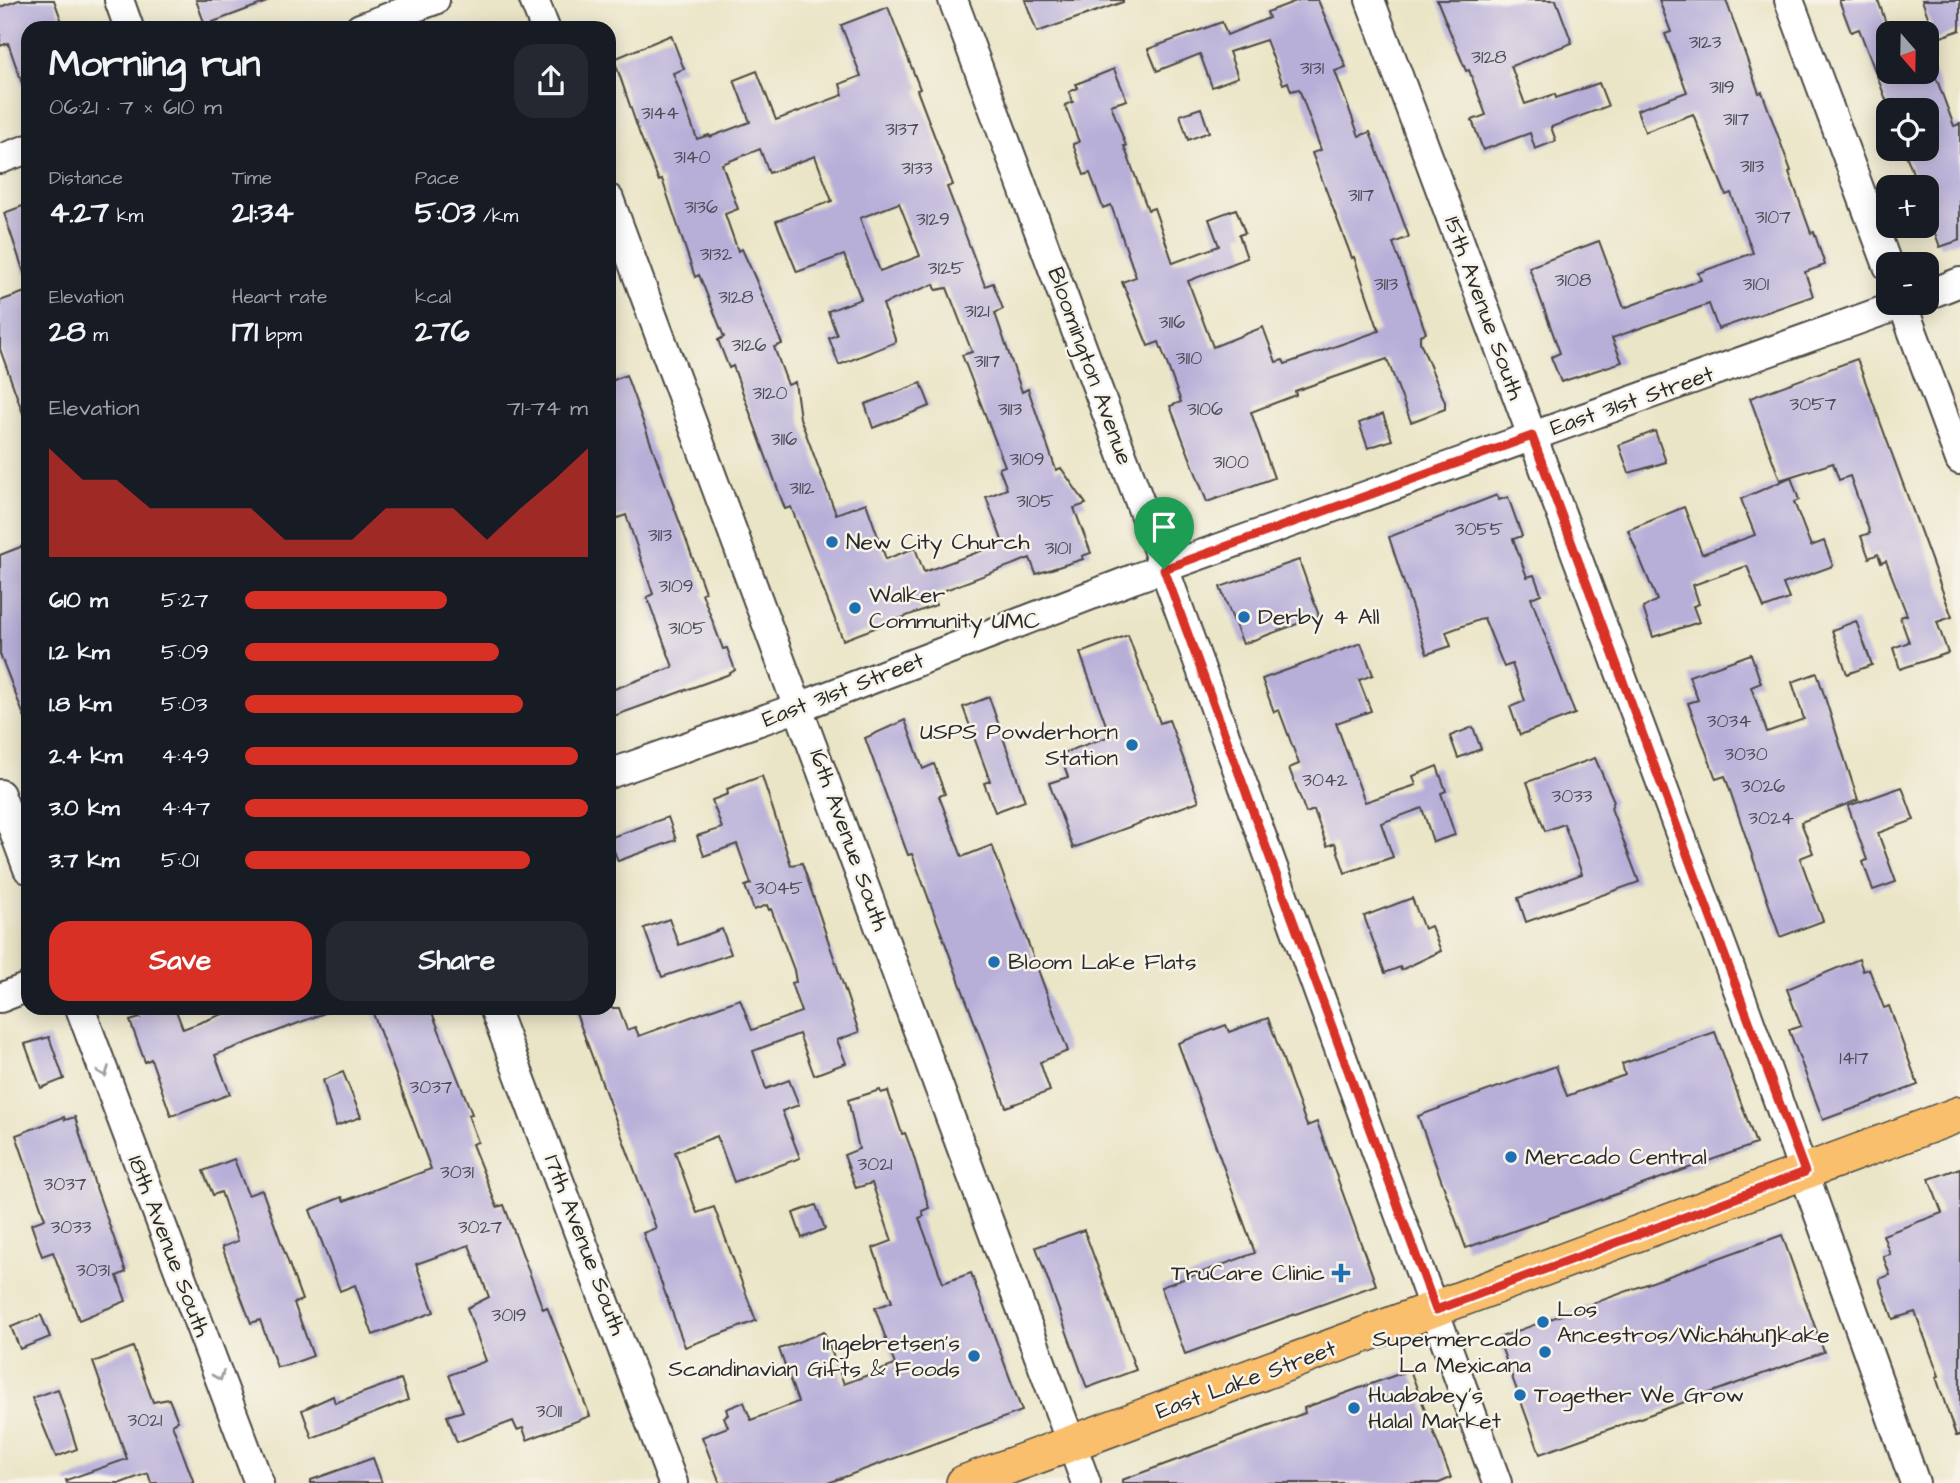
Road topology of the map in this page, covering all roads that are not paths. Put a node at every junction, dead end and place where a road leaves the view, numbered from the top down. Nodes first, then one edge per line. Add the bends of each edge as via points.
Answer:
1 (119, 0) edge
2 (435, 0) edge
3 (534, 0) edge
4 (953, 0) edge
5 (1370, 0) edge
6 (1788, 0) edge
7 (126, 21) edge
8 (379, 21) edge
9 (542, 21) edge
10 (21, 152) edge
11 (0, 159) edge
12 (616, 218) edge
13 (1883, 252) edge
14 (1960, 282) edge
15 (1939, 290) edge
16 (1876, 313) edge
17 (1907, 315) edge
18 (1532, 436) junction
19 (1960, 460) edge
20 (1164, 569) junction
21 (799, 707) junction
22 (616, 772) edge
23 (0, 794) edge
24 (21, 850) edge
25 (21, 990) edge
26 (0, 998) edge
27 (83, 1015) edge
28 (497, 1015) edge
29 (1960, 1114) edge
30 (1805, 1172) junction
31 (1436, 1310) junction
32 (1072, 1444) junction
33 (259, 1483) edge
34 (673, 1483) edge
35 (964, 1483) edge
36 (1086, 1483) edge
37 (1497, 1483) edge
38 (1914, 1483) edge

1 - 7 street
2 - 8 street
3 - 9 street
4 - 20 street, Bloomington Avenue
5 - 18 street, 15th Avenue South
6 - 13 street
10 - 11 street
12 - 21 street, 16th Avenue South
14 - 15 street
16 - 18 street, East 31st Street
17 - 19 street
18 - 20 street, East 31st Street
18 - 30 street, 15th Avenue South
20 - 21 street, East 31st Street
20 - 31 street, Bloomington Avenue
21 - 22 street, East 31st Street
21 - 32 street, 16th Avenue South
23 - 24 street
25 - 26 street
27 -> 33 street, 18th Avenue South
28 - 34 street, 17th Avenue South
29 - 30 main road, East Lake Street
30 - 31 main road, East Lake Street
30 - 38 street, 15th Avenue South
31 - 32 main road, East Lake Street
31 - 37 street, Bloomington Avenue
32 - 35 main road, East Lake Street
32 - 36 street, 16th Avenue South

